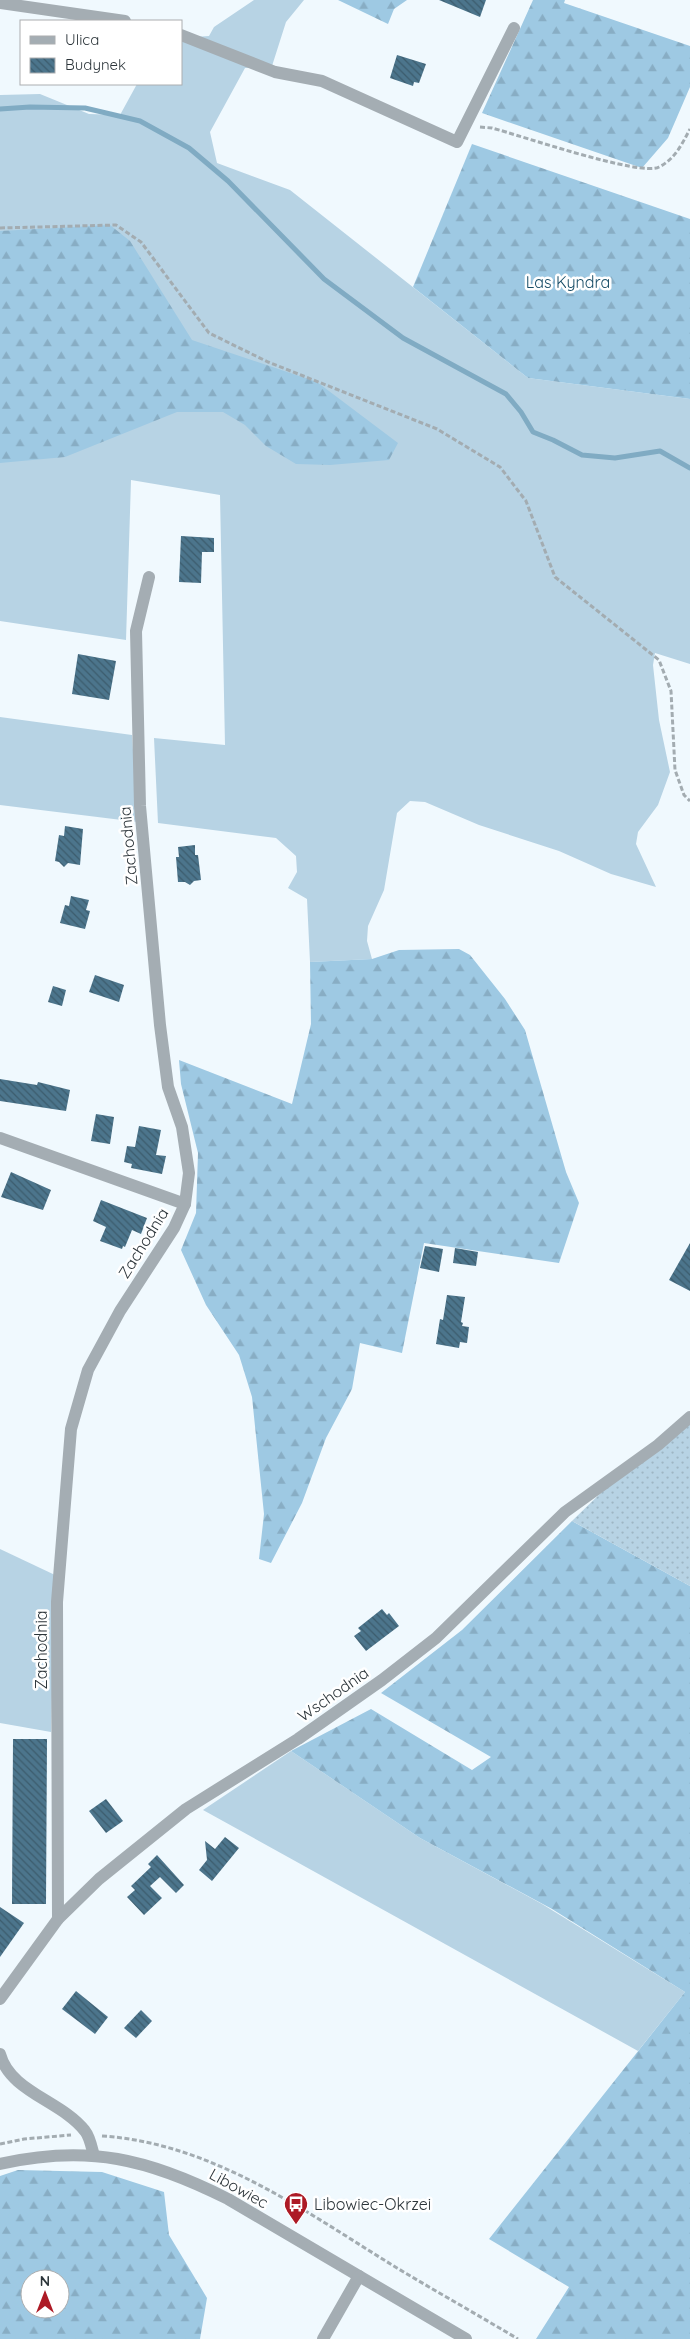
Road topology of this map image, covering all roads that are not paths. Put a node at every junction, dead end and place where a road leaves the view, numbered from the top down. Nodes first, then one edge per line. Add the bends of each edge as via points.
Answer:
1 (0, 3) edge
2 (119, 20) edge
3 (514, 28) dead end
4 (182, 34) edge
5 (148, 577) dead end
6 (0, 1138) edge
7 (185, 1204) junction
8 (689, 1421) edge
9 (58, 1920) junction
10 (0, 1999) edge
11 (0, 2054) edge
12 (94, 2156) junction
13 (0, 2164) edge
14 (359, 2276) junction
15 (323, 2339) edge
16 (466, 2339) edge

1 - 2 street
3 - 4 street via 456,142 322,81 275,72
5 - 7 street, Zachodnia via 136,631 140,806 167,1078 182,1127 189,1173
6 - 7 street
7 - 9 street, Zachodnia via 174,1228 120,1311 88,1370 71,1429 57,1602
8 - 9 street, Wschodnia via 565,1512 436,1638 298,1739 186,1809 99,1879
9 - 10 street, Wschodnia
11 - 12 street via 15,2079 85,2130
12 - 13 street, Libowiec via 34,2156
12 - 14 street, Libowiec via 158,2168 187,2178
14 - 15 street
14 - 16 street, Libowiec

